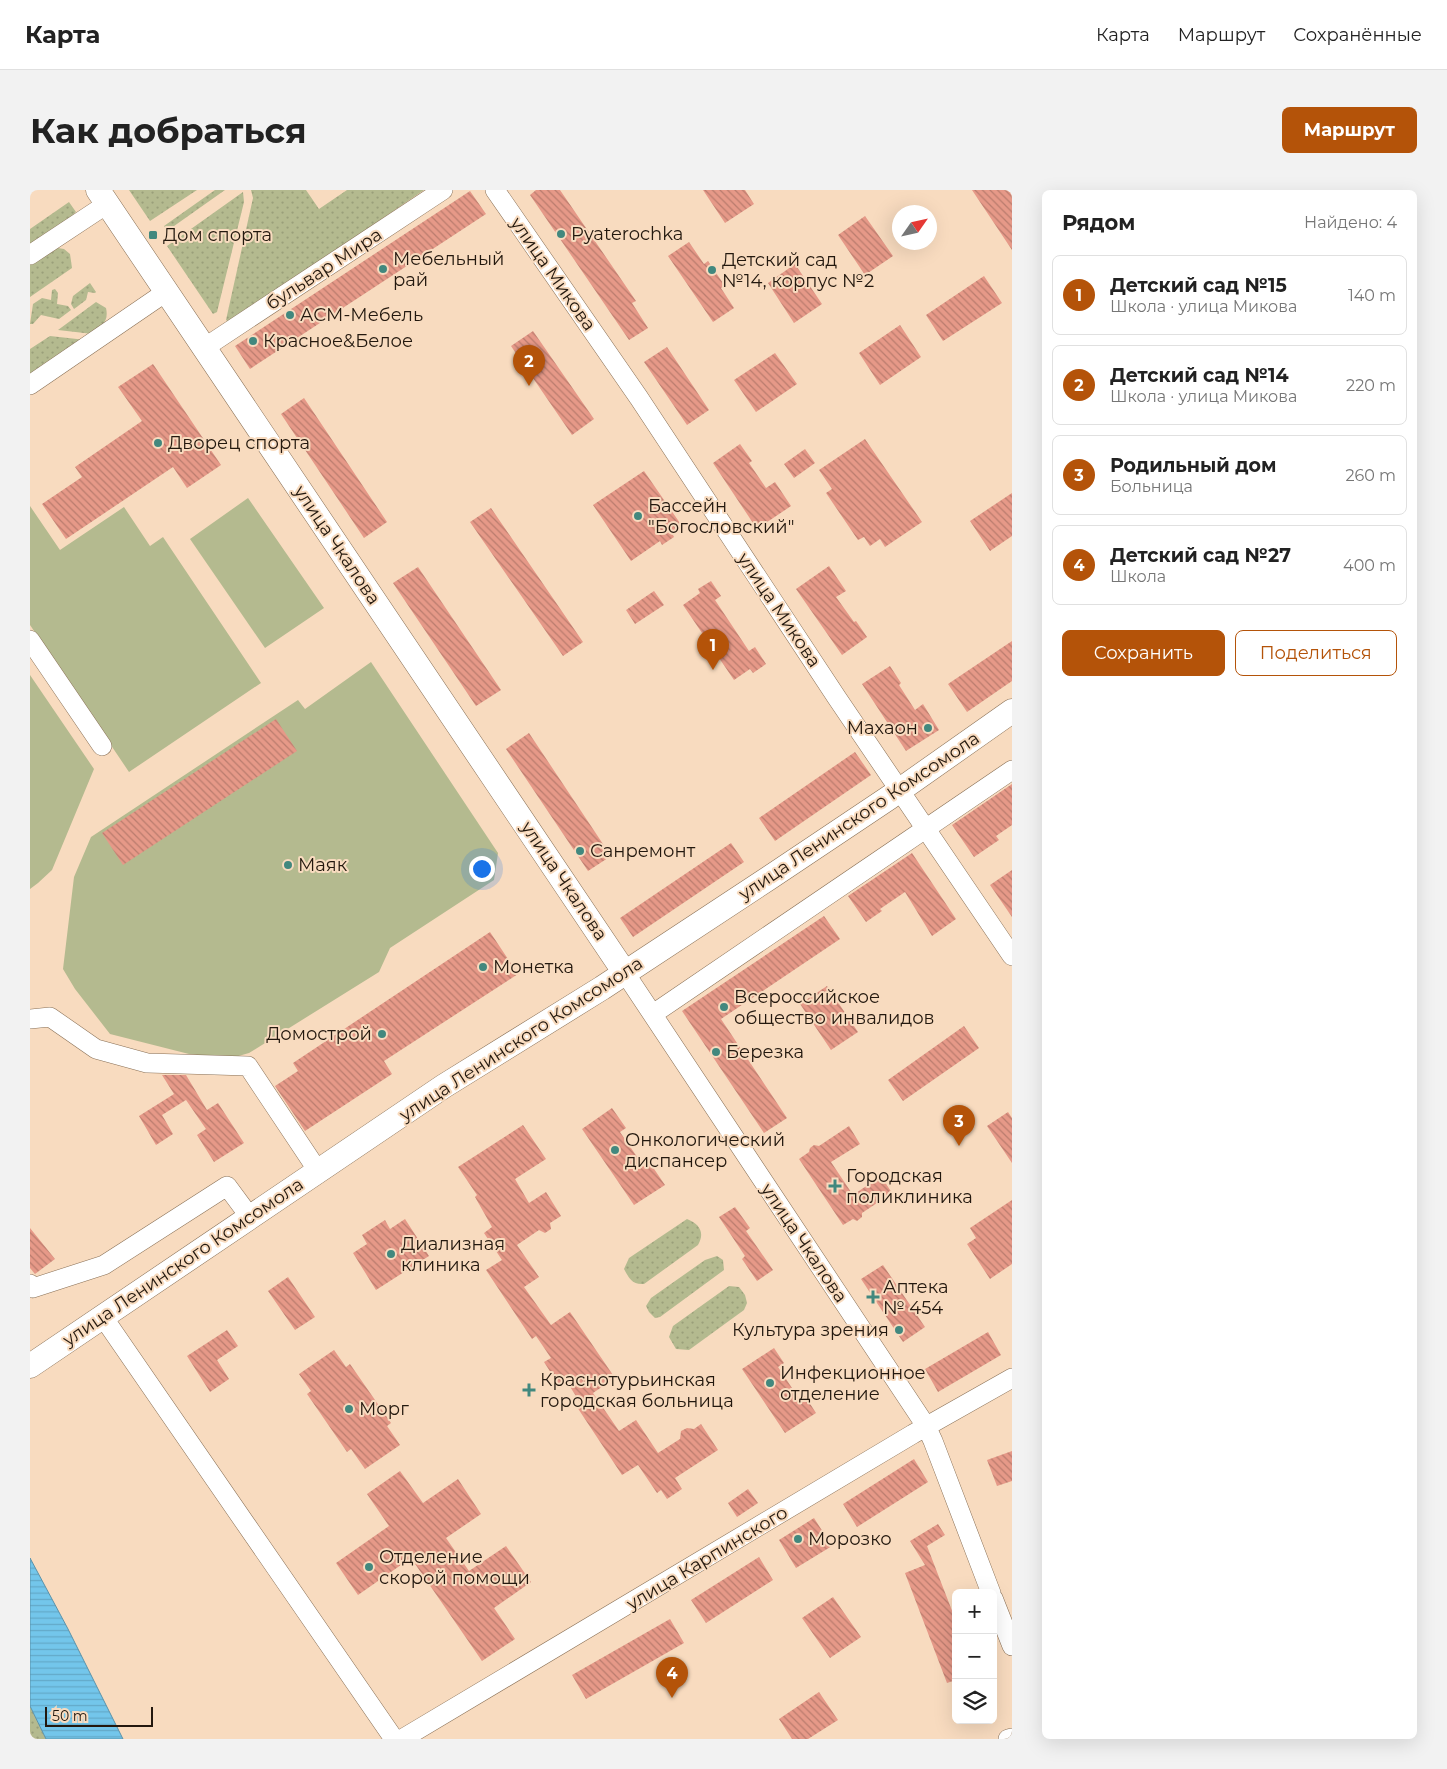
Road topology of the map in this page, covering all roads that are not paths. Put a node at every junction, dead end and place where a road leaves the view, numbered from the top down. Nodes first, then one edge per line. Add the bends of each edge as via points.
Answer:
1 (443, 190) edge
2 (495, 190) edge
3 (102, 197) edge
4 (30, 255) edge
5 (165, 293) junction
6 (204, 348) junction
7 (30, 385) edge
8 (30, 640) edge
9 (1012, 712) edge
10 (102, 746) dead end
11 (1012, 770) edge
12 (899, 790) junction
13 (925, 829) junction
14 (1012, 956) edge
15 (625, 973) junction
16 (653, 1014) junction
17 (30, 1019) edge
18 (318, 1171) junction
19 (250, 1216) junction
20 (30, 1284) edge
21 (103, 1317) junction
22 (30, 1366) edge
23 (1012, 1378) edge
24 (926, 1426) junction
25 (989, 1589) edge
26 (997, 1608) edge
27 (1012, 1646) edge
28 (1012, 1738) edge
29 (394, 1739) edge
30 (402, 1739) edge
31 (1008, 1739) edge

1 - 6 street, бульвар Мира
2 - 12 street, улица Микова via 676,454
3 - 4 street
3 - 5 main road, улица Чкалова
5 - 6 main road, улица Чкалова
5 - 7 street
6 - 15 main road, улица Чкалова
8 - 10 street
9 - 12 main road, улица Ленинского Комсомола
11 - 13 street
12 - 13 street, улица Микова
12 - 15 main road, улица Ленинского Комсомола
13 - 14 street, улица Микова
13 - 16 street
15 - 16 street, улица Чкалова
15 - 18 main road, улица Ленинского Комсомола via 444,1086
16 - 24 street, улица Чкалова
17 - 18 street via 50,1017 96,1049 147,1063 248,1066
18 - 19 main road, улица Ленинского Комсомола
19 - 20 street via 227,1186 104,1265 34,1288
19 - 21 main road, улица Ленинского Комсомола
21 - 22 main road, улица Ленинского Комсомола
21 - 29 street
23 - 24 street, улица Карпинского
24 - 25 street, улица Чкалова
24 - 30 street, улица Карпинского
26 - 27 street
28 - 31 street

